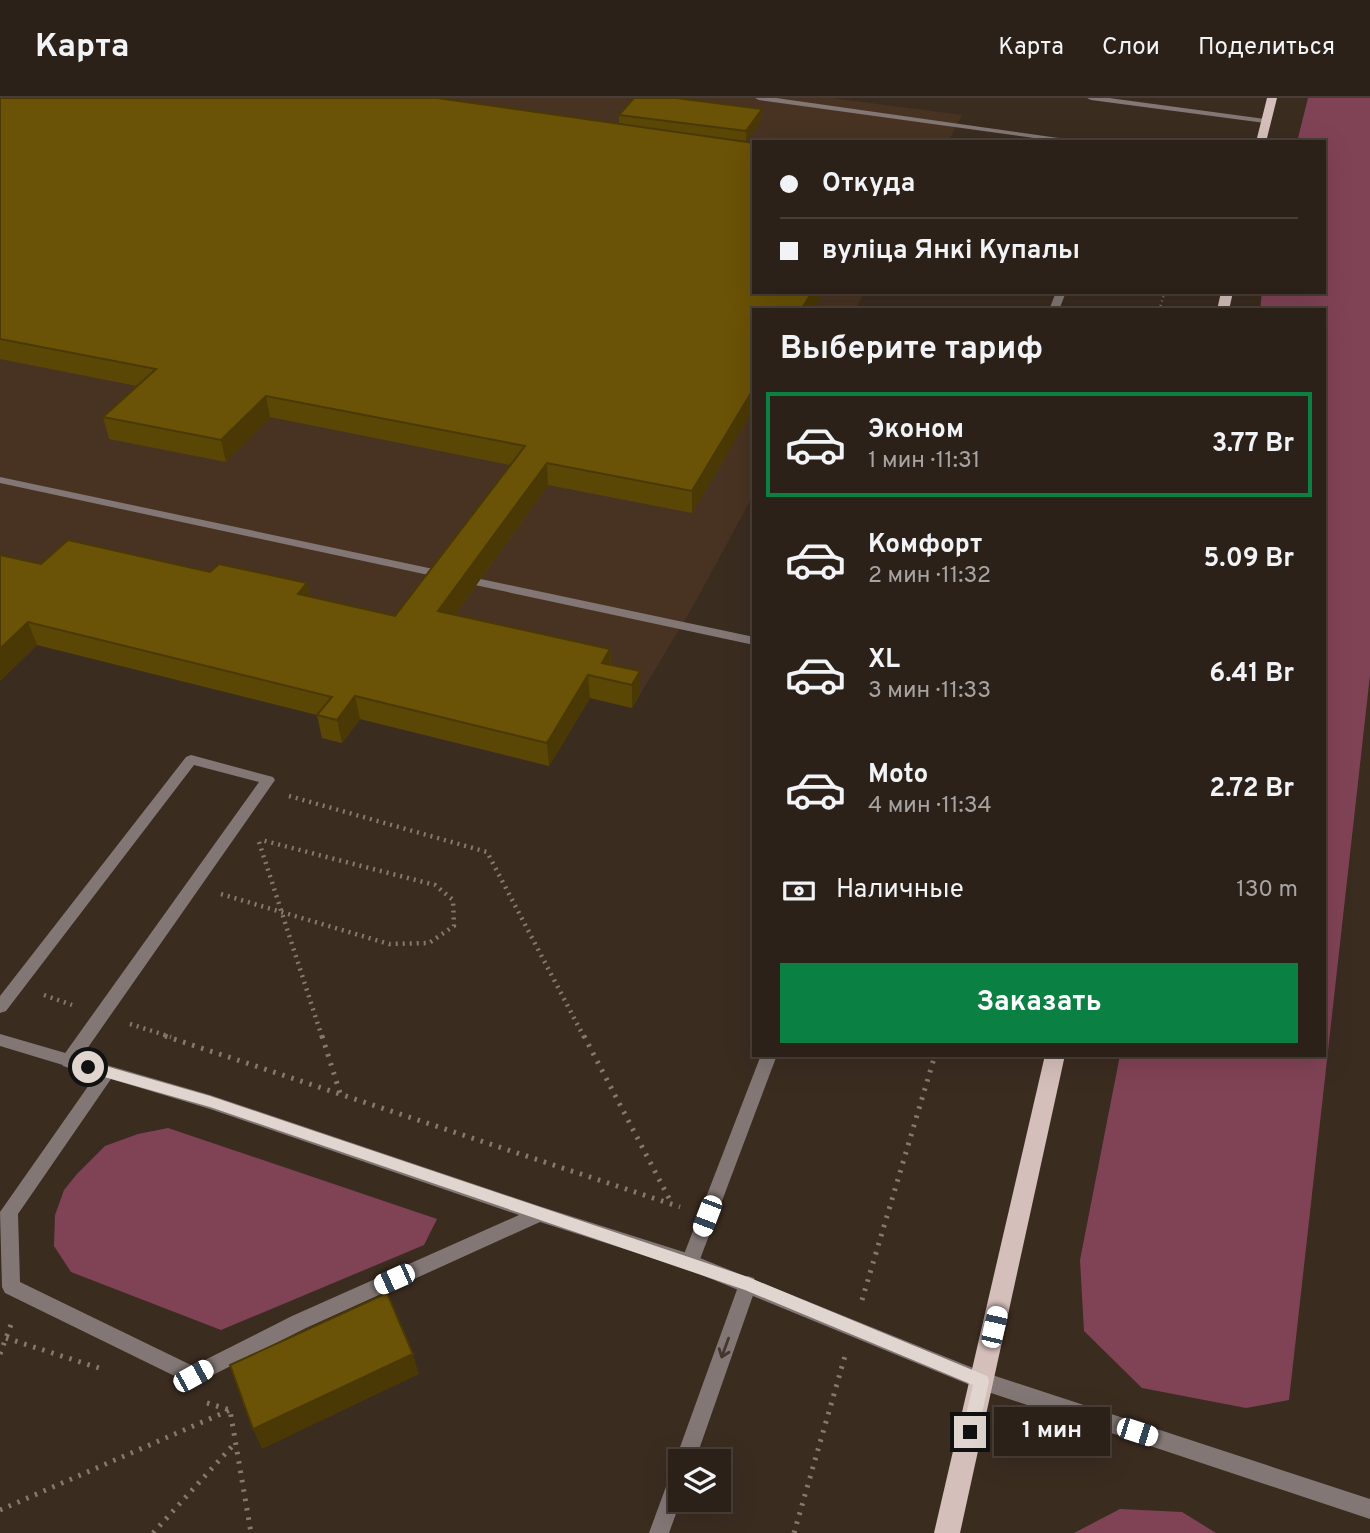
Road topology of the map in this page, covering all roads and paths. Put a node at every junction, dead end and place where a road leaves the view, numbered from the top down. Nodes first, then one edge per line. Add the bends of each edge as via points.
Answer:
1 (759, 98) edge
2 (1091, 98) edge
3 (1272, 98) edge
4 (1265, 121) junction
5 (1068, 140) edge
6 (1261, 140) edge
7 (0, 480) edge
8 (752, 641) edge
9 (262, 789) junction
10 (249, 808) junction
11 (258, 839) junction
12 (194, 886) junction
13 (283, 914) junction
14 (16, 986) junction
15 (0, 1007) edge
16 (102, 1015) junction
17 (0, 1040) edge
18 (768, 1057) edge
19 (934, 1057) edge
20 (1055, 1057) edge
21 (69, 1061) junction
22 (107, 1072) junction
23 (340, 1094) junction
24 (673, 1205) junction
25 (538, 1214) junction
26 (707, 1216) junction
27 (690, 1262) junction
28 (748, 1284) junction
29 (853, 1328) junction
30 (6, 1338) dead end
31 (111, 1372) dead end
32 (982, 1381) junction
33 (203, 1402) dead end
34 (230, 1410) junction
35 (235, 1443) junction
36 (689, 1449) edge
37 (668, 1508) edge
38 (1370, 1509) edge
39 (0, 1510) edge
40 (153, 1533) edge
41 (251, 1533) edge
42 (659, 1533) edge
43 (794, 1533) edge
44 (947, 1533) edge

1 - 5 street
2 - 4 street
3 - 4 main road
4 - 6 main road
7 - 8 street
9 - 10 street
9 - 14 street via 268,780 191,760
9 - 24 path via 487,852
10 - 11 path
10 - 12 street
11 - 13 path
11 - 13 path via 435,885 453,900 454,926 429,943 389,944
12 - 13 path
12 - 16 street
13 - 23 path
14 - 15 street
14 - 16 path
16 - 21 street
16 - 23 path
17 - 21 street
18 - 26 street
19 - 29 path
20 - 32 main road
21 - 22 street
22 - 25 street via 210,1102
22 - 25 street via 9,1212 11,1287 193,1376 299,1322
23 - 24 path
24 - 26 path
25 - 27 street
26 - 27 street
27 - 28 street
28 - 29 street
28 -> 36 street
29 - 32 street
29 - 43 path
30 - 31 path
32 - 38 street
32 - 44 main road
33 - 34 path
34 - 35 path
34 - 39 path
35 - 40 path
35 - 41 path
37 - 42 street

